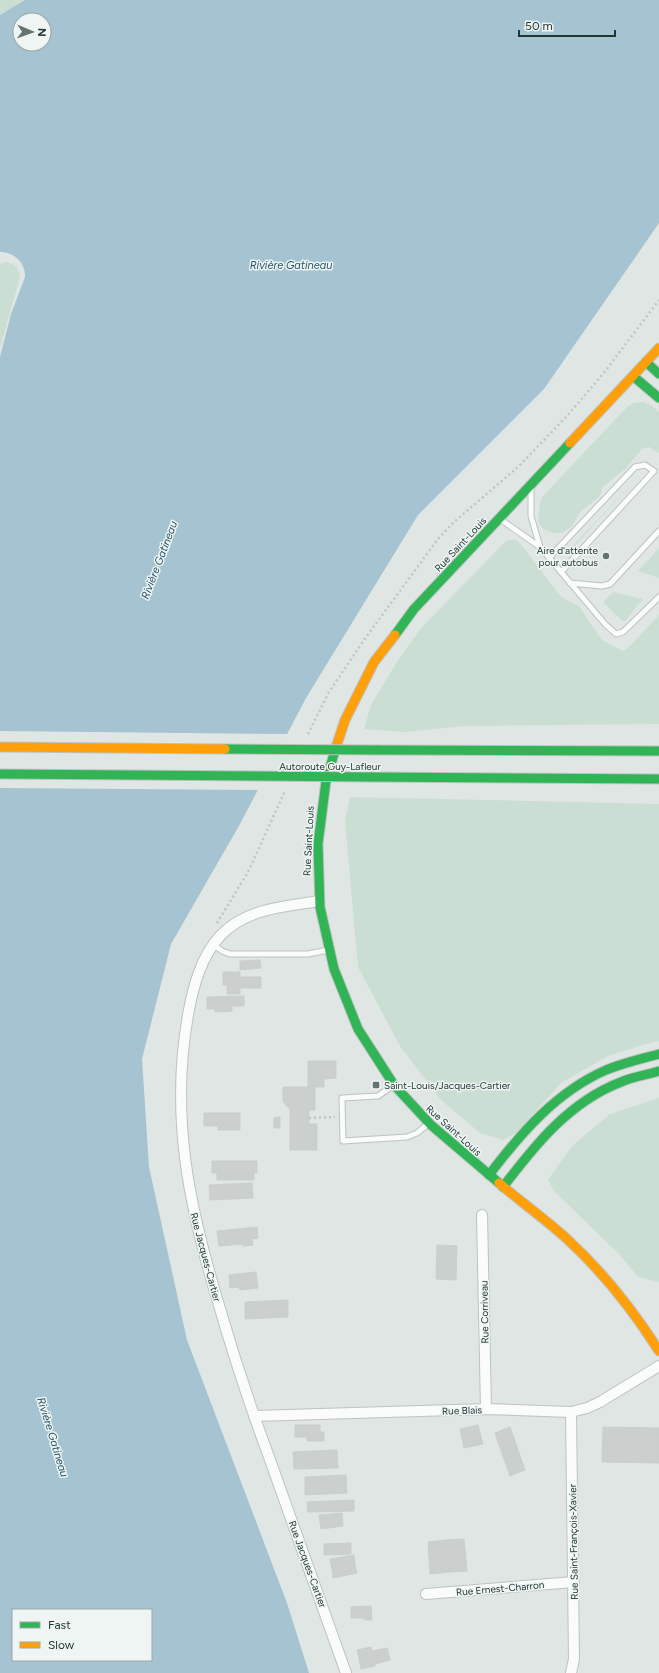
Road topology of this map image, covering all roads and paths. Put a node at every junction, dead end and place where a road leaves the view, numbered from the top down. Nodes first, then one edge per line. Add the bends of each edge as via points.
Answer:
1 (659, 348) edge
2 (646, 362) junction
3 (659, 374) edge
4 (633, 376) junction
5 (659, 398) edge
6 (654, 472) junction
7 (659, 476) edge
8 (532, 484) junction
9 (500, 518) junction
10 (659, 531) edge
11 (540, 546) junction
12 (549, 558) junction
13 (561, 572) junction
14 (570, 583) junction
15 (659, 597) edge
16 (0, 747) edge
17 (659, 751) edge
18 (0, 774) edge
19 (659, 779) edge
20 (319, 901) junction
21 (213, 944) junction
22 (328, 950) junction
23 (659, 1054) edge
24 (659, 1071) edge
25 (394, 1085) junction
26 (342, 1117) junction
27 (309, 1118) dead end
28 (429, 1124) junction
29 (489, 1175) junction
30 (503, 1187) junction
31 (482, 1215) dead end
32 (659, 1351) edge
33 (659, 1366) edge
34 (486, 1409) junction
35 (571, 1412) junction
36 (254, 1416) junction
37 (574, 1582) junction
38 (426, 1594) dead end
39 (346, 1673) edge
40 (571, 1673) edge

1 - 2 main road, Rue Saint-Louis
2 - 3 main road
2 - 4 main road, Rue Saint-Louis
4 - 5 main road
4 - 8 main road, Rue Saint-Louis
6 - 7 lane
6 - 12 lane via 645,465 635,467
6 - 13 lane
8 - 9 main road, Rue Saint-Louis
8 - 11 lane via 531,516
9 - 11 lane
9 - 20 main road, Rue Saint-Louis via 402,622 373,663 352,702 337,741 322,795 317,846
10 - 14 lane via 610,584 602,586
11 - 12 lane
12 - 13 lane
13 - 14 lane
14 - 15 lane via 616,634 624,632
16 - 17 main road, Autoroute Guy-Lafleur, bridge
18 - 19 main road, Autoroute Guy-Lafleur, bridge
20 - 21 street, Rue Jacques-Cartier via 251,915 231,926
20 - 22 main road, Rue Saint-Louis
21 - 22 lane via 230,954 308,954
21 - 36 street, Rue Jacques-Cartier via 192,992 185,1031 180,1080 182,1132 187,1182 197,1230 232,1352
22 - 25 main road, Rue Saint-Louis via 352,1017 373,1056
23 - 29 main road via 608,1069 568,1092 534,1121
24 - 30 main road via 612,1086 576,1107 540,1141
25 - 26 lane via 378,1096 342,1098
25 - 28 main road, Rue Saint-Louis
26 - 27 path
26 - 28 lane via 343,1141 407,1137
28 - 29 main road, Rue Saint-Louis
29 - 30 main road, Rue Saint-Louis
30 - 32 main road, Rue Saint-Louis via 584,1255 640,1321
31 - 34 street, Rue Corriveau
33 - 35 street, Rue Blais via 600,1402
34 - 35 street, Rue Blais
34 - 36 street, Rue Blais
35 - 37 street, Rue Saint-François-Xavier
36 - 39 street, Rue Jacques-Cartier
37 - 38 street, Rue Ernest-Charron
37 - 40 street, Rue Saint-François-Xavier via 574,1659

